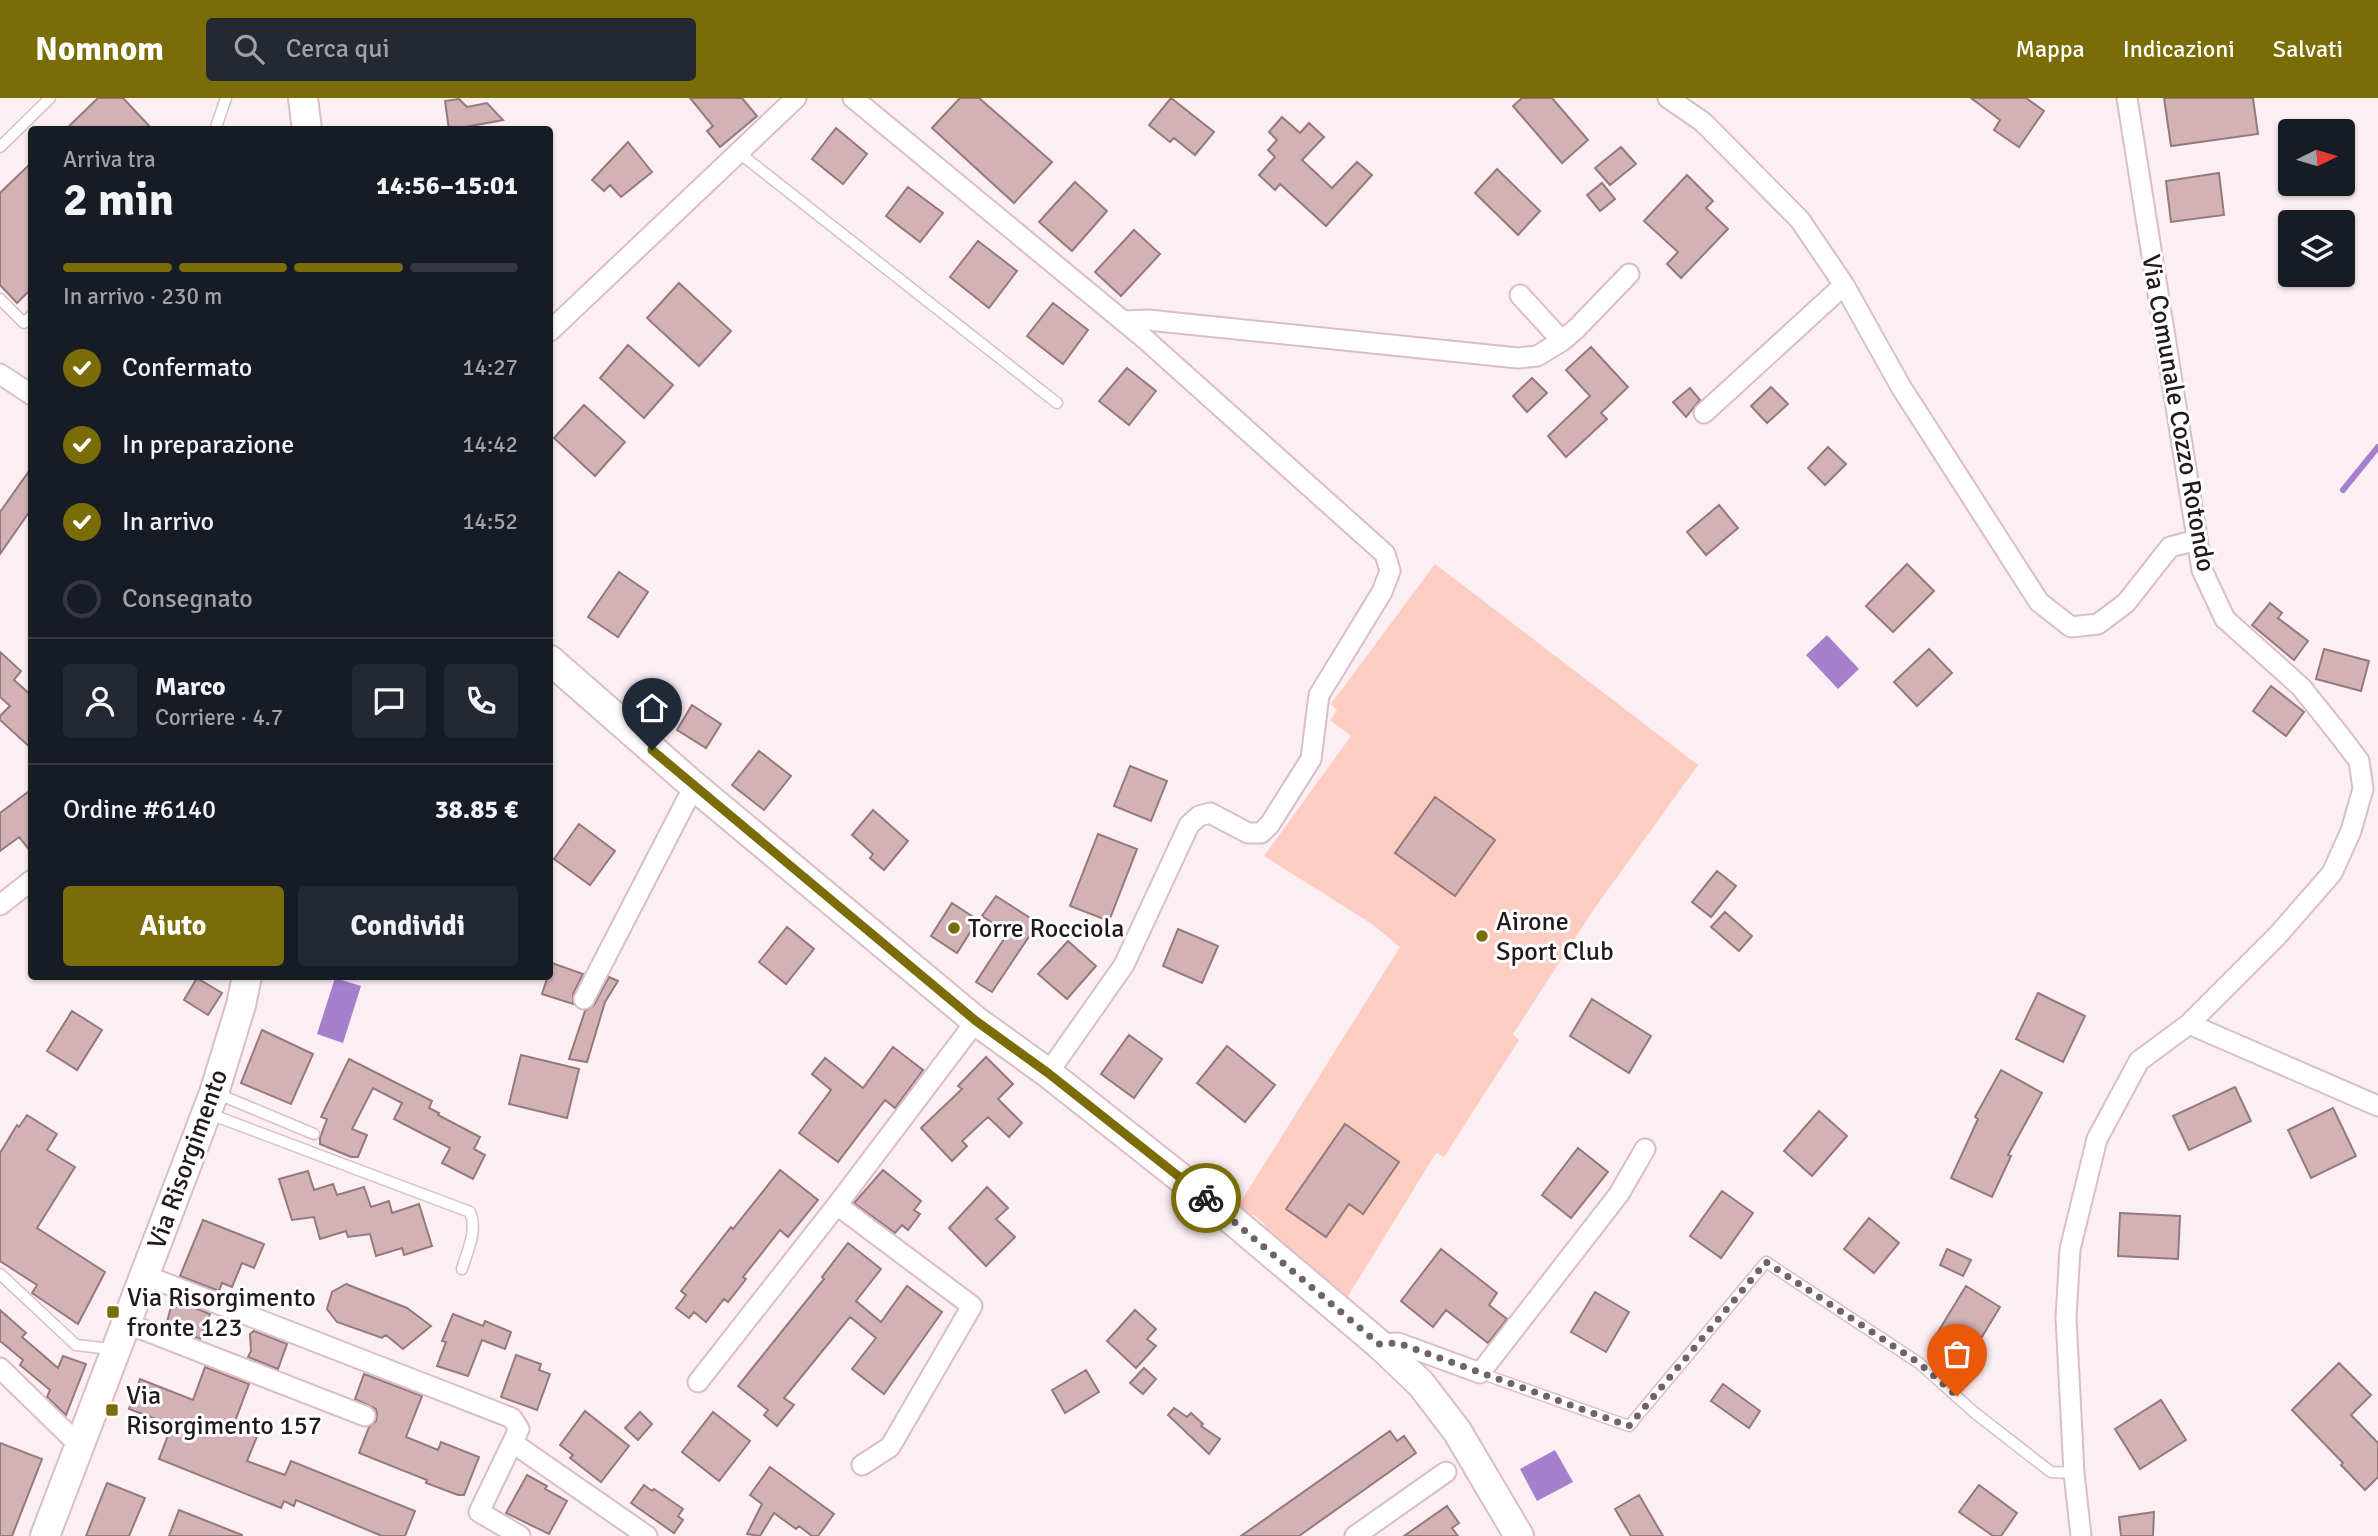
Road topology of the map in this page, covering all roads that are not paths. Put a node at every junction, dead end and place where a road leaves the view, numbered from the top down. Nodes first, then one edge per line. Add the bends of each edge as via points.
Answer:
1 (50, 98) edge
2 (226, 98) edge
3 (303, 98) edge
4 (796, 98) edge
5 (853, 98) edge
6 (1668, 98) edge
7 (2127, 98) edge
8 (216, 126) edge
9 (306, 126) edge
10 (0, 147) edge
11 (738, 152) junction
12 (1629, 274) dead end
13 (1844, 285) junction
14 (1520, 295) dead end
15 (0, 299) edge
16 (28, 319) edge
17 (1123, 321) junction
18 (553, 328) edge
19 (1562, 341) junction
20 (0, 374) edge
21 (28, 392) edge
22 (1057, 403) dead end
23 (1704, 413) dead end
24 (2197, 540) junction
25 (553, 663) edge
26 (694, 786) junction
27 (28, 883) edge
28 (0, 905) edge
29 (246, 980) edge
30 (584, 999) dead end
31 (976, 1021) junction
32 (2189, 1024) junction
33 (1048, 1073) junction
34 (210, 1103) junction
35 (2378, 1106) edge
36 (314, 1133) dead end
37 (1645, 1149) dead end
38 (838, 1205) junction
39 (461, 1269) dead end
40 (0, 1274) edge
41 (144, 1275) junction
42 (126, 1323) junction
43 (1379, 1344) junction
44 (116, 1349) junction
45 (0, 1368) edge
46 (1480, 1373) junction
47 (698, 1382) dead end
48 (365, 1416) dead end
49 (513, 1443) junction
50 (79, 1445) junction
51 (862, 1465) dead end
52 (1446, 1472) dead end
53 (2074, 1473) junction
54 (45, 1536) edge
55 (520, 1536) edge
56 (648, 1536) edge
57 (1356, 1536) edge
58 (1519, 1536) edge
59 (2081, 1536) edge

1 - 10 lane
2 - 8 lane
3 - 9 street
4 - 11 street
5 - 17 street
6 - 13 street via 1703,122 1800,220
7 - 24 street, Via Comunale Cozzo Rotondo
11 - 18 street
11 - 22 lane
12 - 19 street
13 - 23 street
13 - 24 street via 1901,387 2039,602 2071,627 2098,624 2126,603 2170,547
14 - 19 street
15 - 16 lane via 24,323
17 - 19 street via 1518,358 1537,356
17 - 33 street via 1385,554 1390,571 1319,695 1311,759 1270,824 1261,833 1248,833 1210,813 1189,825 1124,965
20 - 21 street
24 - 32 street, Via Comunale Cozzo Rotondo via 2202,570 2225,619 2301,687 2359,761 2363,789 2332,873
25 - 26 street
26 - 30 street
26 - 31 street
27 - 28 street
29 - 34 street, Via Risorgimento
31 - 33 street
31 - 38 street
32 - 35 street
32 - 53 street, Via Comunale Cozzo Rotondo via 2139,1061 2097,1139 2070,1249 2066,1318
33 - 43 street
34 - 36 lane
34 - 39 lane via 470,1212 472,1236
34 - 41 street, Via Risorgimento
37 - 46 street via 1619,1194
38 - 47 street
38 - 51 street via 972,1306 890,1447
40 - 44 lane via 76,1345
41 - 42 street, Via Risorgimento
41 - 49 street via 512,1418 519,1429
42 - 44 street, Via Risorgimento
42 - 48 street
43 - 46 street via 1398,1343
43 - 58 street via 1420,1384 1457,1431
44 - 50 street, Via Risorgimento
45 - 50 street
46 - 53 lane via 1629,1426 1766,1262 1919,1363 2051,1472
49 - 55 street via 479,1512
49 - 56 street
50 - 54 street, Via Risorgimento
52 - 57 street
53 - 59 street, Via Comunale Cozzo Rotondo

